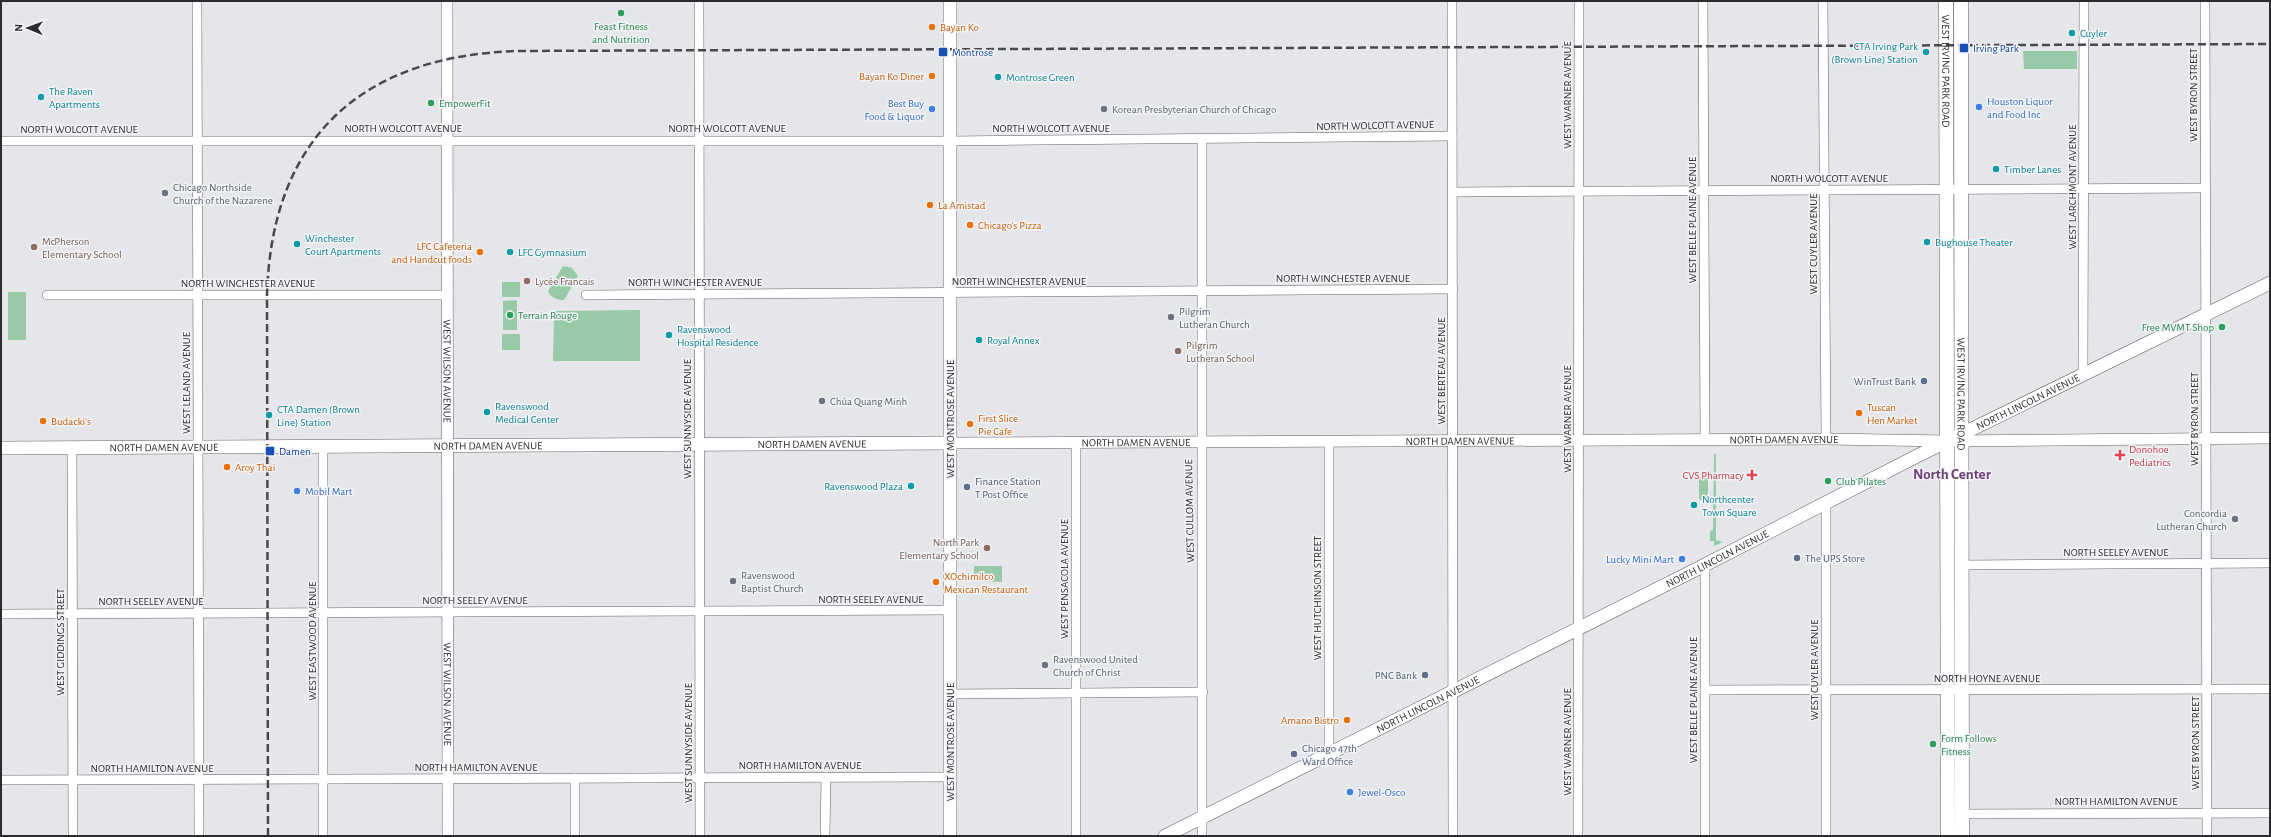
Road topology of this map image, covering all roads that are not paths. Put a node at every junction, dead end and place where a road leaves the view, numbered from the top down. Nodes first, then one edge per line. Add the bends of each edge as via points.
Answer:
1 (197, 1) edge
2 (447, 1) edge
3 (699, 1) edge
4 (950, 1) edge
5 (1452, 1) edge
6 (1578, 1) edge
7 (1703, 1) edge
8 (1823, 1) edge
9 (1946, 1) edge
10 (1961, 1) edge
11 (2084, 1) edge
12 (2205, 1) edge
13 (1452, 136) junction
14 (1202, 138) junction
15 (447, 140) junction
16 (699, 140) junction
17 (950, 140) junction
18 (1, 141) edge
19 (197, 142) junction
20 (2205, 188) junction
21 (2084, 189) junction
22 (1825, 190) junction
23 (1947, 190) junction
24 (1961, 190) junction
25 (1704, 191) junction
26 (1453, 192) junction
27 (1579, 192) junction
28 (2270, 283) edge
29 (1453, 290) junction
30 (1201, 291) junction
31 (950, 293) junction
32 (48, 294) dead end
33 (700, 294) junction
34 (197, 295) junction
35 (448, 295) junction
36 (586, 295) dead end
37 (2206, 314) junction
38 (2083, 373) junction
39 (2206, 438) junction
40 (2270, 438) edge
41 (1826, 439) junction
42 (1956, 439) junction
43 (1578, 440) junction
44 (1705, 440) junction
45 (1454, 441) junction
46 (1201, 442) junction
47 (1329, 442) junction
48 (950, 443) junction
49 (1076, 443) junction
50 (700, 445) junction
51 (448, 446) junction
52 (198, 447) junction
53 (323, 447) junction
54 (1, 448) edge
55 (72, 448) junction
56 (1826, 504) junction
57 (2206, 563) junction
58 (2270, 563) edge
59 (1705, 565) junction
60 (1961, 565) junction
61 (950, 610) junction
62 (700, 611) junction
63 (448, 612) junction
64 (198, 613) junction
65 (324, 613) junction
66 (1, 614) edge
67 (72, 614) junction
68 (1579, 628) junction
69 (2206, 689) junction
70 (2270, 689) edge
71 (1705, 690) junction
72 (1825, 690) junction
73 (1954, 690) junction
74 (1453, 691) junction
75 (1203, 692) junction
76 (1076, 693) junction
77 (950, 694) junction
78 (1329, 754) junction
79 (826, 777) junction
80 (950, 777) junction
81 (575, 778) junction
82 (700, 778) junction
83 (324, 779) junction
84 (448, 779) junction
85 (1, 780) edge
86 (73, 780) junction
87 (199, 780) junction
88 (2207, 813) junction
89 (2270, 813) edge
90 (1962, 814) junction
91 (1202, 817) junction
92 (73, 836) edge
93 (199, 836) edge
94 (323, 836) edge
95 (448, 836) edge
96 (575, 836) edge
97 (700, 836) edge
98 (826, 836) edge
99 (950, 836) edge
100 (1076, 836) edge
101 (1165, 836) edge
102 (1202, 836) edge
103 (1453, 836) edge
104 (1578, 836) edge
105 (1705, 836) edge
106 (1826, 836) edge
107 (1948, 836) edge
108 (1962, 836) edge
109 (2207, 836) edge

1 - 19 street, WEST LELAND AVENUE
2 - 15 street, WEST WILSON AVENUE
3 - 16 street, WEST SUNNYSIDE AVENUE
4 - 17 main road, WEST MONTROSE AVENUE
5 - 13 street, WEST BERTEAU AVENUE
6 - 27 street, WEST WARNER AVENUE
7 - 25 street, WEST BELLE PLAINE AVENUE
8 - 22 street, WEST CUYLER AVENUE
9 - 23 main road, WEST IRVING PARK ROAD
10 - 24 main road, WEST IRVING PARK ROAD
11 - 21 street, WEST LARCHMONT AVENUE
12 - 20 street, WEST BYRON STREET
13 - 14 street, NORTH WOLCOTT AVENUE
13 - 26 street, WEST BERTEAU AVENUE
14 - 17 street, NORTH WOLCOTT AVENUE
14 - 30 street, WEST CULLOM AVENUE
15 - 16 street, NORTH WOLCOTT AVENUE
15 - 19 street, NORTH WOLCOTT AVENUE
15 - 35 street, WEST WILSON AVENUE
16 - 17 street, NORTH WOLCOTT AVENUE
16 - 33 street, WEST SUNNYSIDE AVENUE
17 - 31 main road, WEST MONTROSE AVENUE
18 - 19 street, NORTH WOLCOTT AVENUE
19 - 34 street, WEST LELAND AVENUE
20 - 21 street, NORTH WOLCOTT AVENUE
20 - 37 street, WEST BYRON STREET
21 - 24 street, NORTH WOLCOTT AVENUE
21 - 38 street, WEST LARCHMONT AVENUE
22 - 23 street, NORTH WOLCOTT AVENUE
22 - 25 street, NORTH WOLCOTT AVENUE
22 - 41 street, WEST CUYLER AVENUE
23 - 24 street, NORTH WOLCOTT AVENUE
23 - 42 main road, WEST IRVING PARK ROAD
24 - 42 main road, WEST IRVING PARK ROAD
25 - 27 street, NORTH WOLCOTT AVENUE
25 - 44 street, WEST BELLE PLAINE AVENUE
26 - 27 street, NORTH WOLCOTT AVENUE
26 - 29 street, WEST BERTEAU AVENUE
27 - 43 street, WEST WARNER AVENUE
28 - 37 main road, NORTH LINCOLN AVENUE
29 - 30 street, NORTH WINCHESTER AVENUE
29 - 45 street, WEST BERTEAU AVENUE
30 - 31 street, NORTH WINCHESTER AVENUE
30 - 46 street, WEST CULLOM AVENUE
31 - 33 street, NORTH WINCHESTER AVENUE
31 - 48 main road, WEST MONTROSE AVENUE
32 - 34 street, NORTH WINCHESTER AVENUE
33 - 36 street, NORTH WINCHESTER AVENUE
33 - 50 street, WEST SUNNYSIDE AVENUE
34 - 35 street, NORTH WINCHESTER AVENUE
34 - 52 street, WEST LELAND AVENUE
35 - 51 street, WEST WILSON AVENUE
37 - 38 main road, NORTH LINCOLN AVENUE
37 - 39 street, WEST BYRON STREET
38 - 42 main road, NORTH LINCOLN AVENUE
39 - 40 street, NORTH DAMEN AVENUE
39 - 42 street, NORTH DAMEN AVENUE
39 - 57 street, WEST BYRON STREET
41 - 42 street, NORTH DAMEN AVENUE
41 - 44 street, NORTH DAMEN AVENUE
42 - 56 main road, NORTH LINCOLN AVENUE
42 - 60 main road, WEST IRVING PARK ROAD
42 - 73 main road, WEST IRVING PARK ROAD
43 - 44 street, NORTH DAMEN AVENUE
43 - 45 street, NORTH DAMEN AVENUE
43 - 68 street, WEST WARNER AVENUE
45 - 47 street, NORTH DAMEN AVENUE
45 - 74 street, WEST BERTEAU AVENUE
46 - 47 street, NORTH DAMEN AVENUE
46 - 49 street, NORTH DAMEN AVENUE
46 - 75 street, WEST CULLOM AVENUE
47 - 78 street, WEST HUTCHINSON STREET
48 - 49 street, NORTH DAMEN AVENUE
48 - 50 main road, NORTH DAMEN AVENUE
48 - 61 main road, WEST MONTROSE AVENUE
49 - 76 street, WEST PENSACOLA AVENUE
50 - 51 main road, NORTH DAMEN AVENUE
50 - 62 street, WEST SUNNYSIDE AVENUE
51 - 53 main road, NORTH DAMEN AVENUE
51 - 63 street, WEST WILSON AVENUE
52 - 53 main road, NORTH DAMEN AVENUE
52 - 55 main road, NORTH DAMEN AVENUE
52 - 64 street, WEST LELAND AVENUE
53 - 65 street, WEST EASTWOOD AVENUE
54 - 55 main road, NORTH DAMEN AVENUE
55 - 67 street, WEST GIDDINGS STREET
56 - 59 main road, NORTH LINCOLN AVENUE
56 - 72 street, WEST CUYLER AVENUE
57 - 58 street, NORTH SEELEY AVENUE
57 - 60 street, NORTH SEELEY AVENUE
57 - 69 street, WEST BYRON STREET
59 - 68 main road, NORTH LINCOLN AVENUE
59 - 71 street, WEST BELLE PLAINE AVENUE
60 - 73 main road, WEST IRVING PARK ROAD
61 - 62 street, NORTH SEELEY AVENUE
61 - 77 main road, WEST MONTROSE AVENUE
62 - 63 street, NORTH SEELEY AVENUE
62 - 82 street, WEST SUNNYSIDE AVENUE
63 - 65 street, NORTH SEELEY AVENUE
63 - 84 street, WEST WILSON AVENUE
64 - 65 street, NORTH SEELEY AVENUE
64 - 67 street, NORTH SEELEY AVENUE
64 - 87 street, WEST LELAND AVENUE
65 - 83 street, WEST EASTWOOD AVENUE
66 - 67 street, NORTH SEELEY AVENUE
67 - 86 street, WEST GIDDINGS STREET
68 - 74 main road, NORTH LINCOLN AVENUE
68 - 104 street, WEST WARNER AVENUE
69 - 70 street, NORTH HOYNE AVENUE
69 - 73 street, NORTH HOYNE AVENUE
69 - 88 street, WEST BYRON STREET
71 - 72 street, NORTH HOYNE AVENUE
71 - 105 street, WEST BELLE PLAINE AVENUE
72 - 73 street, NORTH HOYNE AVENUE
72 - 106 street, WEST CUYLER AVENUE
73 - 90 main road, WEST IRVING PARK ROAD
73 - 107 main road, WEST IRVING PARK ROAD
74 - 78 main road, NORTH LINCOLN AVENUE
74 - 103 street, WEST BERTEAU AVENUE
75 - 76 street
75 - 91 street, WEST CULLOM AVENUE
76 - 77 street
76 - 100 street, WEST PENSACOLA AVENUE
77 - 80 main road, WEST MONTROSE AVENUE
78 - 91 main road, NORTH LINCOLN AVENUE
79 - 80 street, NORTH HAMILTON AVENUE
79 - 82 street, NORTH HAMILTON AVENUE
79 - 98 street
80 - 99 main road, WEST MONTROSE AVENUE
81 - 82 street, NORTH HAMILTON AVENUE
81 - 84 street, NORTH HAMILTON AVENUE
81 - 96 street
82 - 97 street, WEST SUNNYSIDE AVENUE
83 - 84 street, NORTH HAMILTON AVENUE
83 - 87 street, NORTH HAMILTON AVENUE
83 - 94 street, WEST EASTWOOD AVENUE
84 - 95 street, WEST WILSON AVENUE
85 - 86 street, NORTH HAMILTON AVENUE
86 - 87 street, NORTH HAMILTON AVENUE
86 - 92 street, WEST GIDDINGS STREET
87 - 93 street, WEST LELAND AVENUE
88 - 89 street, NORTH HAMILTON AVENUE
88 - 90 street, NORTH HAMILTON AVENUE
88 - 109 street, WEST BYRON STREET
90 - 108 main road, WEST IRVING PARK ROAD
91 - 101 main road, NORTH LINCOLN AVENUE
91 - 102 street, WEST CULLOM AVENUE

